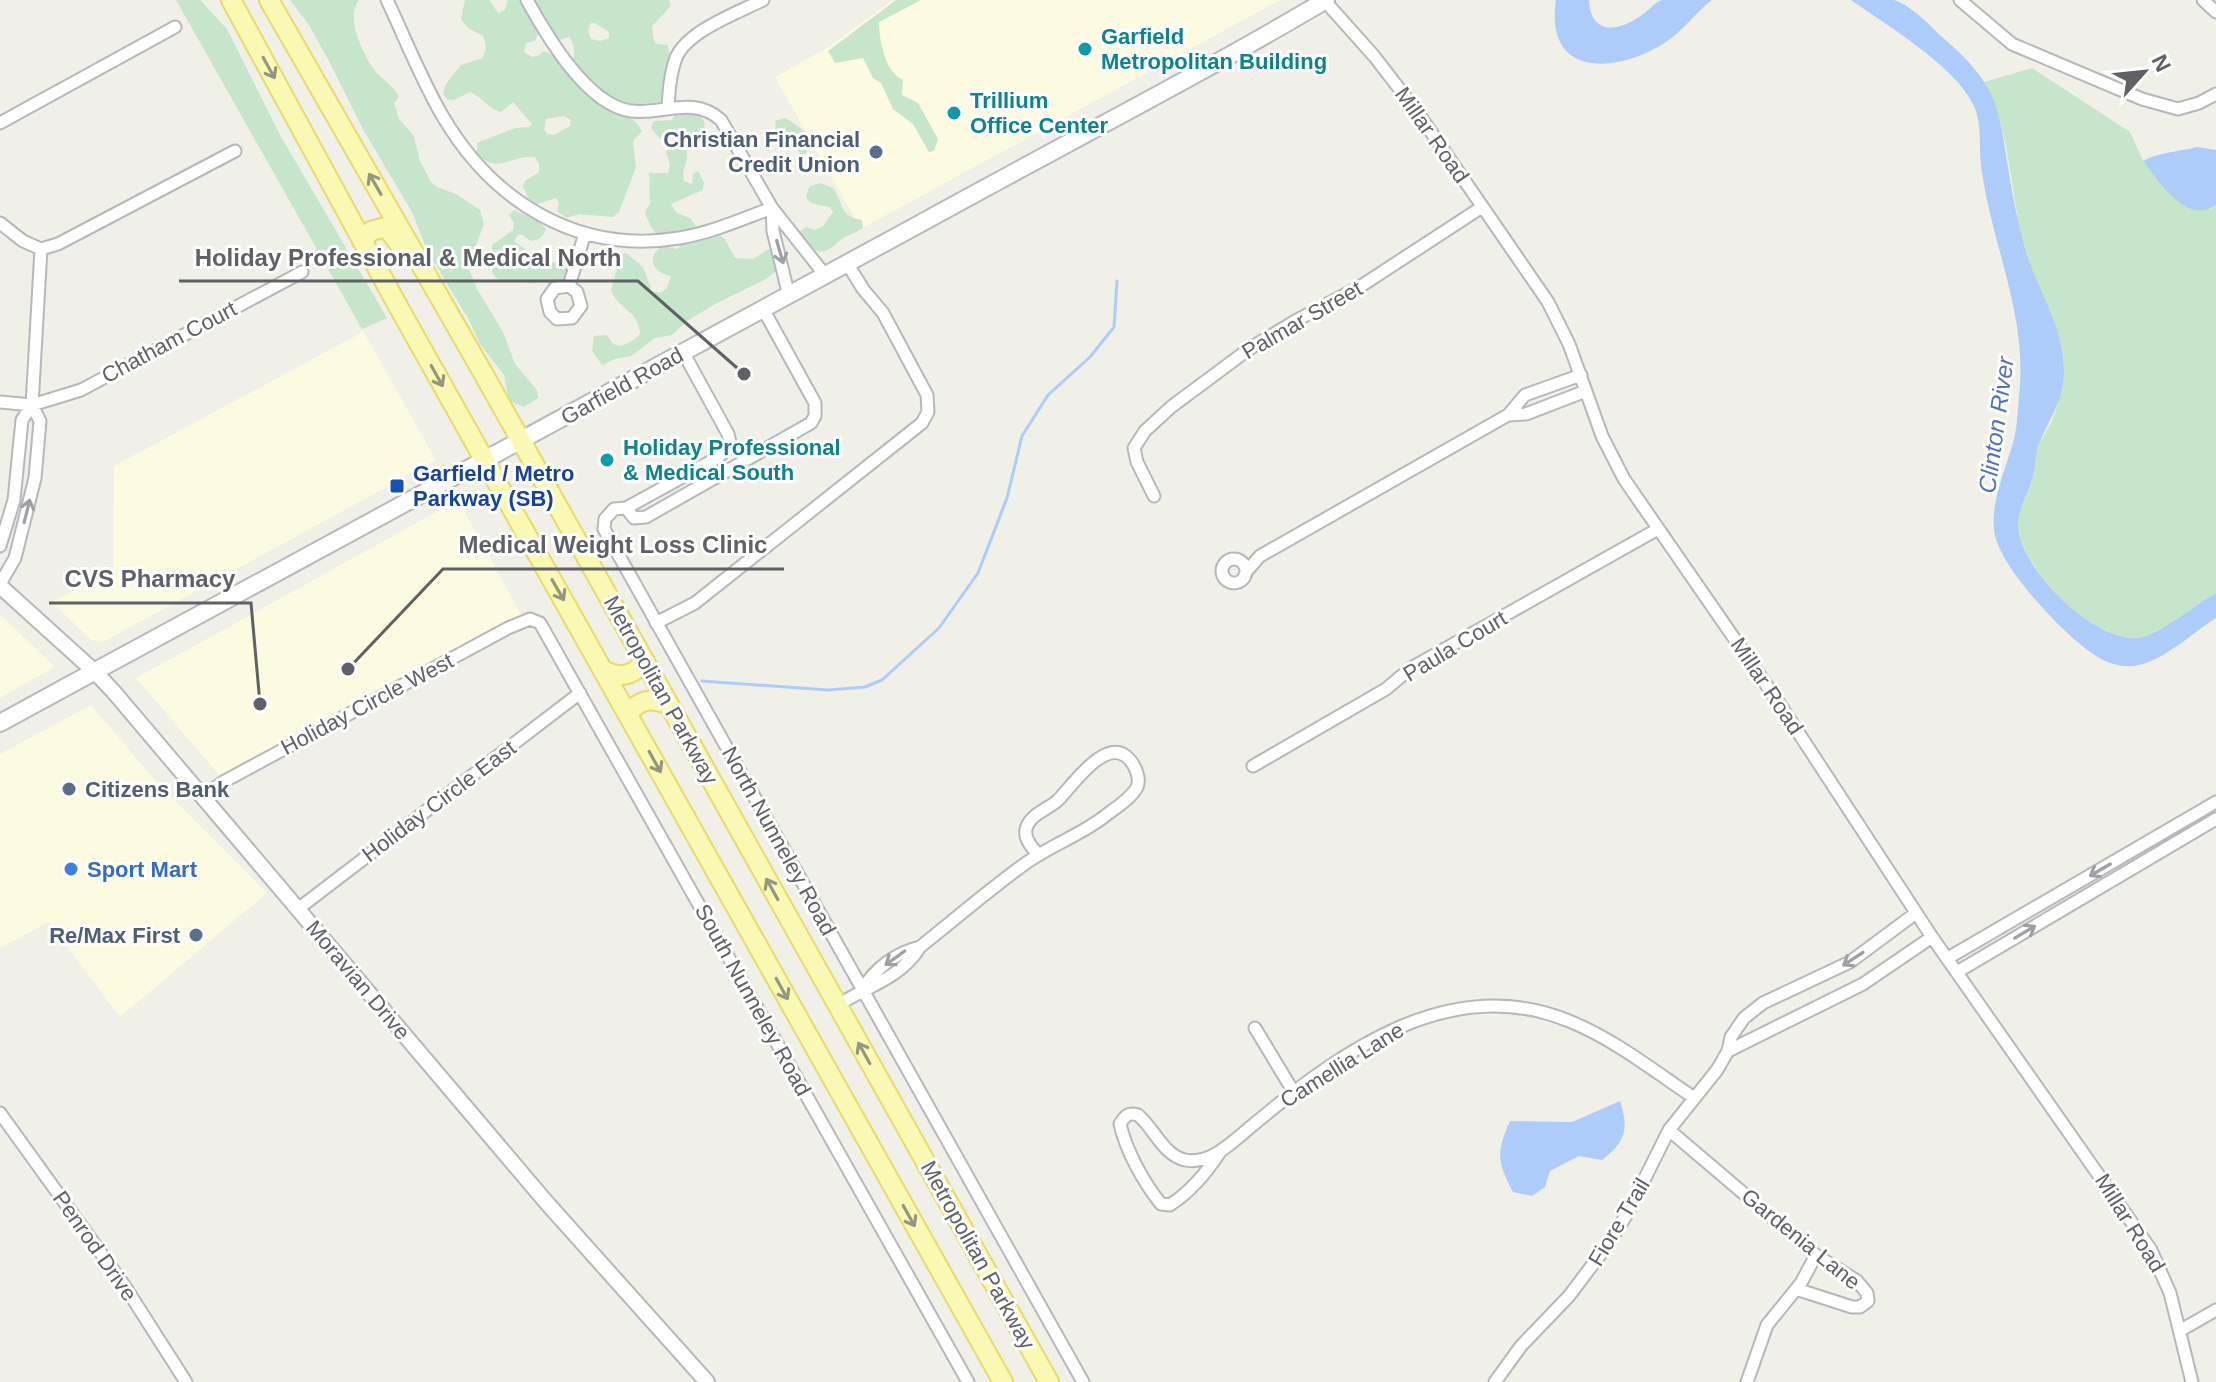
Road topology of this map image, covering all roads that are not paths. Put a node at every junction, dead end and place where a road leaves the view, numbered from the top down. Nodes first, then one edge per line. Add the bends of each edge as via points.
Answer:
1 (231, 0) edge
2 (269, 0) edge
3 (387, 0) edge
4 (527, 0) edge
5 (763, 0) edge
6 (1325, 0) edge
7 (1960, 0) edge
8 (2203, 0) edge
9 (2216, 12) edge
10 (175, 27) dead end
11 (2216, 94) edge
12 (668, 107) junction
13 (0, 123) edge
14 (235, 151) dead end
15 (1482, 207) junction
16 (772, 208) junction
17 (0, 223) edge
18 (585, 233) junction
19 (362, 241) junction
20 (41, 249) junction
21 (847, 263) junction
22 (302, 272) dead end
23 (825, 275) junction
24 (569, 286) dead end
25 (789, 296) junction
26 (763, 309) junction
27 (683, 352) junction
28 (483, 373) junction
29 (1581, 375) junction
30 (1549, 385) junction
31 (1586, 391) junction
32 (0, 402) edge
33 (1555, 402) junction
34 (32, 405) junction
35 (1508, 415) junction
36 (521, 442) junction
37 (485, 461) junction
38 (1154, 496) dead end
39 (626, 508) junction
40 (1658, 529) junction
41 (0, 546) edge
42 (1260, 556) junction
43 (1238, 559) junction
44 (1246, 572) junction
45 (0, 585) edge
46 (535, 621) joint
47 (656, 623) junction
48 (645, 661) junction
49 (603, 670) junction
50 (95, 672) junction
51 (580, 693) junction
52 (669, 705) junction
53 (628, 715) junction
54 (0, 723) edge
55 (1253, 766) dead end
56 (202, 797) junction
57 (2216, 802) edge
58 (2216, 819) edge
59 (2131, 851) junction
60 (1039, 855) junction
61 (2139, 864) junction
62 (2048, 900) junction
63 (298, 909) junction
64 (1916, 913) junction
65 (2057, 913) junction
66 (1932, 937) junction
67 (1948, 958) junction
68 (1957, 972) junction
69 (863, 989) junction
70 (838, 1005) junction
71 (1255, 1028) dead end
72 (1728, 1051) junction
73 (1293, 1091) junction
74 (1693, 1097) junction
75 (0, 1113) edge
76 (1669, 1130) junction
77 (1220, 1152) junction
78 (1816, 1255) junction
79 (1796, 1289) junction
80 (2216, 1310) edge
81 (2181, 1330) junction
82 (186, 1382) edge
83 (707, 1382) edge
84 (968, 1382) edge
85 (1003, 1382) edge
86 (1049, 1382) edge
87 (1083, 1382) edge
88 (1495, 1382) edge
89 (1747, 1382) edge
90 (2192, 1382) edge

1 -> 19 main road, Metropolitan Parkway
28 -> 2 main road, Metropolitan Parkway
3 - 18 street via 441,113 470,157 512,198
4 - 12 street via 555,47 601,97 627,110
5 - 12 street via 683,47 670,80
6 - 15 street, Millar Road via 1401,90
6 - 21 main road, Garfield Road
7 - 11 street via 2012,44 2158,106 2178,109
8 - 9 street
10 - 13 street
12 - 16 street via 700,108 721,120
14 - 20 street
15 - 29 street, Millar Road via 1558,318
15 - 38 street, Palmar Street via 1383,273 1249,349 1171,407 1134,448
16 - 18 street via 681,238 639,242
16 - 23 street
16 -> 25 street
17 - 20 street
18 - 24 street
19 - 28 main road via 377,228 392,232 462,358
19 -> 37 main road, Metropolitan Parkway
20 - 34 street
21 - 23 main road, Garfield Road
21 - 47 street via 883,313 927,395 928,412 912,432 695,603
22 - 34 street, Chatham Court via 81,390
23 - 25 main road, Garfield Road
25 - 26 main road, Garfield Road
26 - 27 main road, Garfield Road
26 - 39 street via 815,403 815,416 804,429 646,517 634,518
27 - 36 main road, Garfield Road
27 - 39 street, North Nunneley Road via 731,446
28 - 36 main road, Metropolitan Parkway
29 - 30 street
29 - 31 street, Millar Road
30 - 33 street
30 - 35 street via 1525,395
31 - 33 street
31 - 40 street, Millar Road via 1612,458
32 - 34 street
33 - 35 street
34 - 41 street via 22,420 14,500
45 -> 34 street via 19,545 35,478 40,421
35 - 42 street
36 - 37 main road, Garfield Road
36 - 48 main road, Metropolitan Parkway
37 -> 49 main road, Metropolitan Parkway
37 - 50 main road, Garfield Road
39 - 47 street, North Nunneley Road via 614,509 604,529
40 - 55 street, Paula Court via 1411,668 1386,689
40 - 64 street, Millar Road
42 - 43 street
42 - 44 street
43 - 44 street
43 - 44 street via 1226,561 1222,576 1235,584
45 - 50 street, Moravian Drive
46 - 51 street, South Nunneley Road
46 - 56 street, Holiday Circle West via 508,628
47 - 69 street, North Nunneley Road
48 - 49 main road via 629,675
48 - 52 main road, Metropolitan Parkway
49 - 53 main road, Metropolitan Parkway
50 - 54 main road, Garfield Road
50 - 56 street, Moravian Drive
51 - 63 street, Holiday Circle East
51 - 84 street, South Nunneley Road
52 - 53 main road via 646,700
70 -> 52 main road, Metropolitan Parkway
53 -> 85 main road, Metropolitan Parkway
56 - 63 street, Moravian Drive
57 - 59 street
58 - 61 street
59 - 61 street
59 -> 62 street
60 - 60 street via 1091,827 1129,798 1138,781 1129,758 1106,755 1090,763 1057,801 1030,819 1027,837
60 - 69 street via 920,947 889,978
61 - 65 street
62 - 65 street
62 - 67 street
63 - 83 street, Moravian Drive via 546,1202
64 - 66 street, Millar Road
64 -> 72 street, Fiore Trail via 1850,962 1763,1003 1744,1018
68 -> 65 street
66 - 67 street, Millar Road
66 - 72 street, Fiore Trail via 1863,984
67 - 68 street, Millar Road
68 - 81 street, Millar Road via 2151,1250
69 - 70 street
69 - 87 street, North Nunneley Road
86 -> 70 main road, Metropolitan Parkway
71 - 73 street
72 - 74 street, Fiore Trail
73 - 74 street, Camellia Lane via 1399,1026 1458,1008 1511,1005 1567,1020 1598,1035
73 - 77 street, Camellia Lane
74 - 76 street, Fiore Trail
75 - 82 street, Penrod Drive via 124,1285
76 - 78 street, Gardenia Lane
76 - 88 street, Fiore Trail via 1609,1243
77 - 77 street, Camellia Lane via 1178,1200 1161,1204 1120,1124 1125,1116 1138,1115 1163,1146 1182,1159 1202,1160
78 - 79 street
78 - 79 street, Gardenia Lane via 1857,1281 1868,1301 1852,1307
79 - 89 street via 1767,1325
80 - 81 street
81 - 90 street, Millar Road

